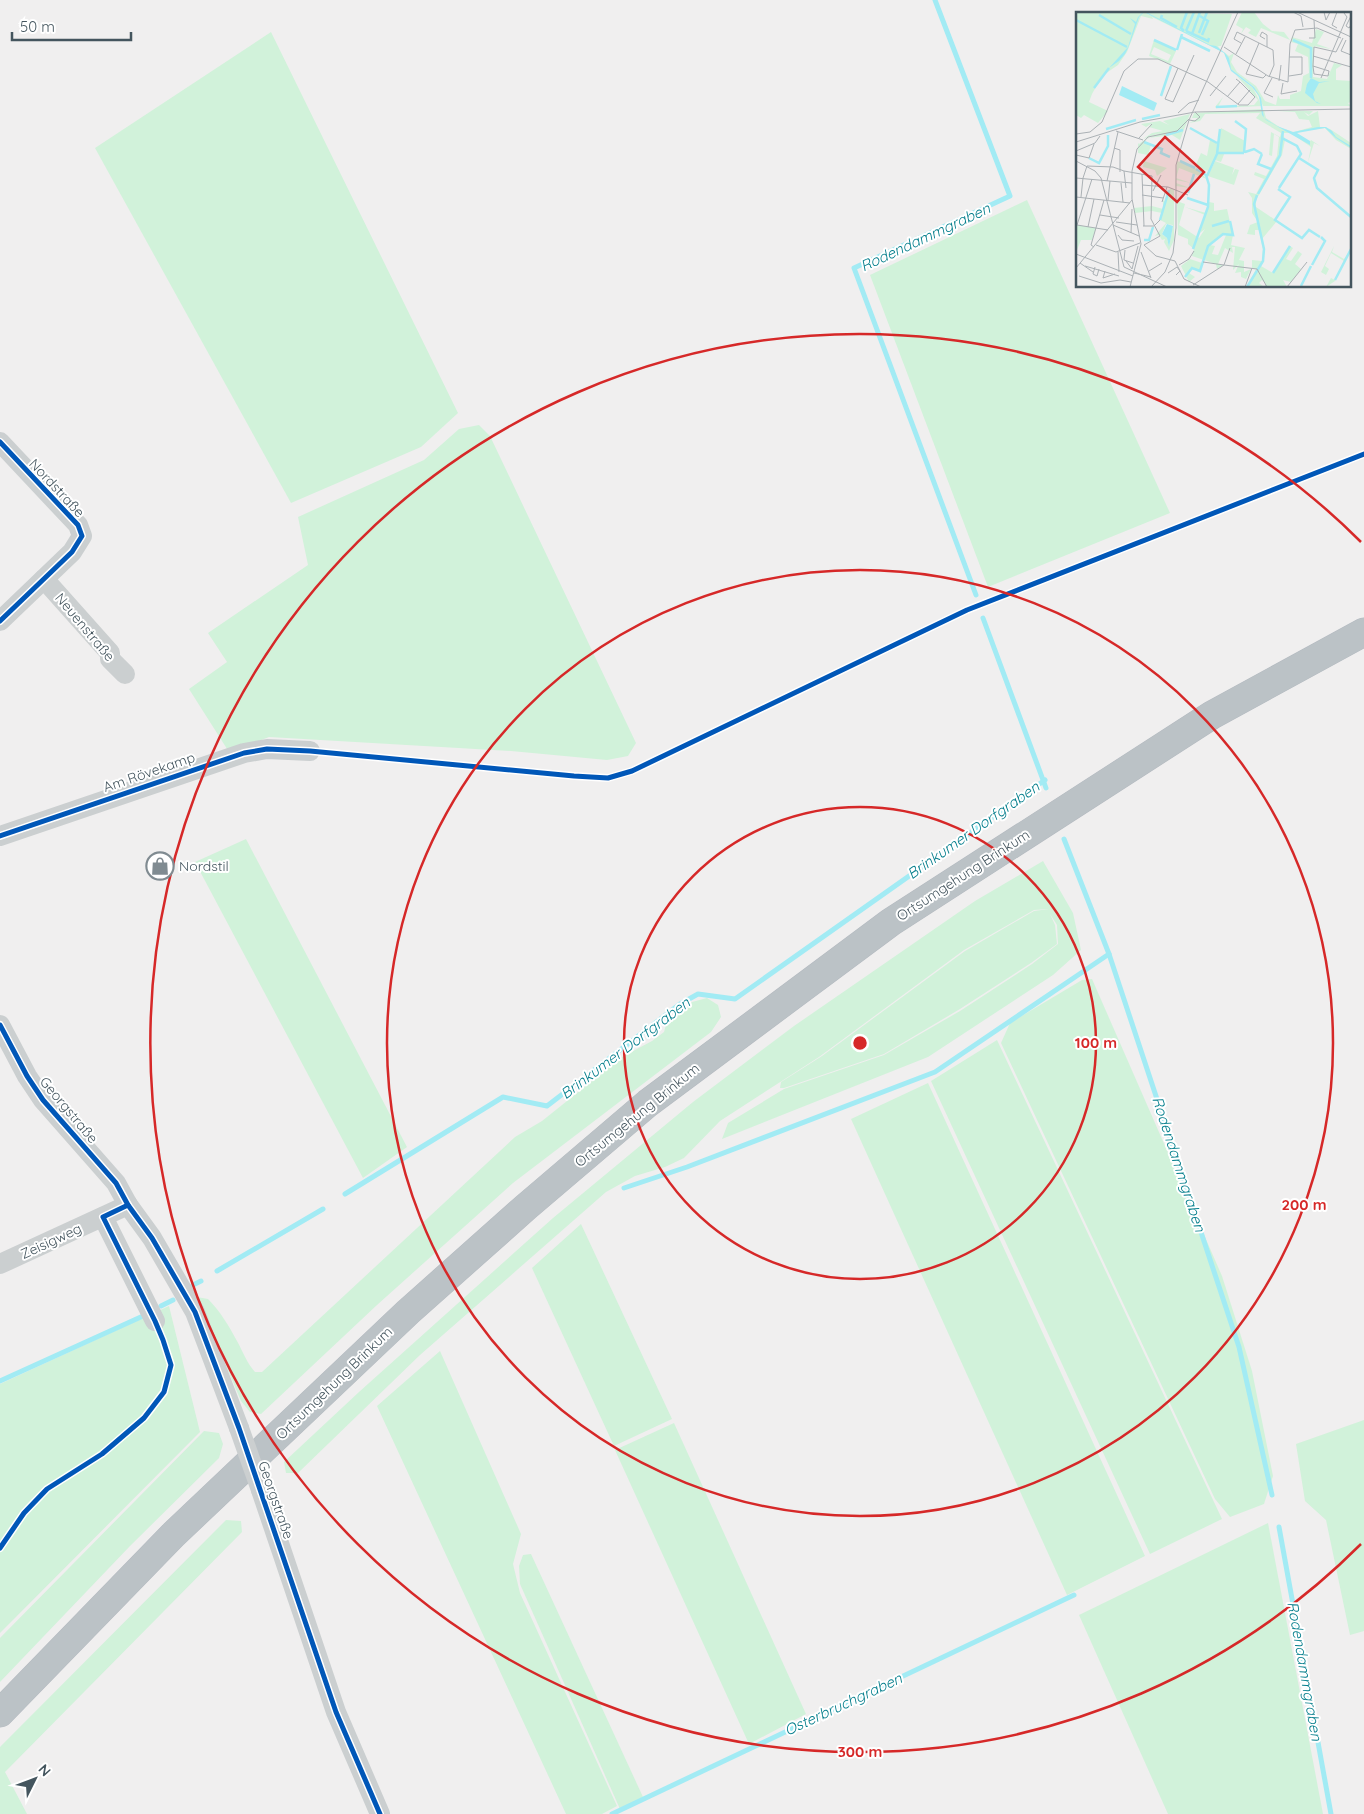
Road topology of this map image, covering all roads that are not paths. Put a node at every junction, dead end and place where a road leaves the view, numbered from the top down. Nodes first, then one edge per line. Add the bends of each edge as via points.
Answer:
1 (0, 442) edge
2 (72, 552) joint
3 (44, 579) junction
4 (0, 621) edge
5 (1364, 632) edge
6 (125, 674) dead end
7 (310, 751) dead end
8 (0, 836) edge
9 (0, 1025) edge
10 (128, 1205) junction
11 (102, 1217) junction
12 (0, 1264) edge
13 (155, 1321) dead end
14 (0, 1713) edge
15 (380, 1814) edge

1 - 2 street, Nordstraße via 78,525 82,536
2 - 3 street, Neuenstraße
3 - 4 street, Neuenstraße
3 - 6 street, Neuenstraße
5 - 14 highway, Ortsumgehung Brinkum via 1212,715 891,922 648,1104 408,1312 174,1534
7 - 8 street, Am Rövekamp via 267,749 244,753
9 - 10 street, Georgstraße via 43,1100 116,1183
10 - 11 street
10 - 15 street, Georgstraße, bridge via 152,1238 195,1312 261,1490 336,1712
11 - 12 street, Zeisigweg
11 - 13 street

